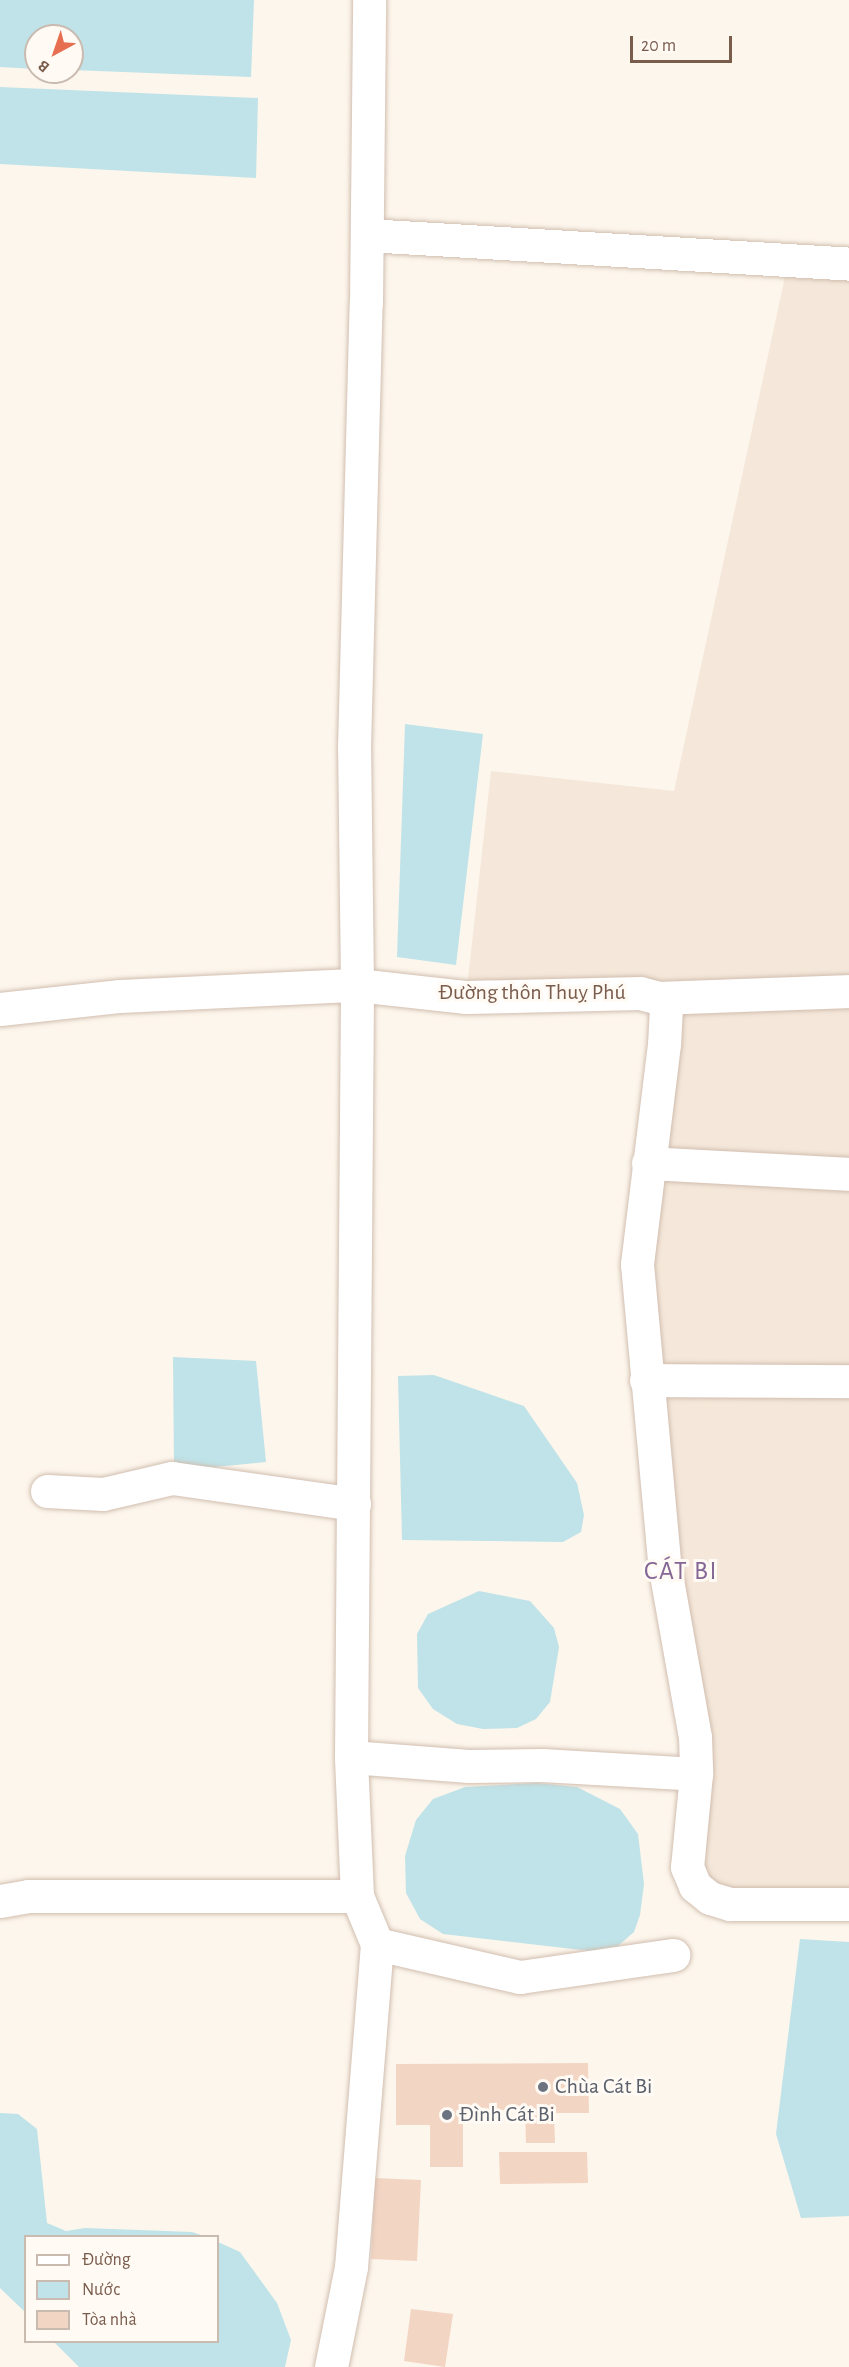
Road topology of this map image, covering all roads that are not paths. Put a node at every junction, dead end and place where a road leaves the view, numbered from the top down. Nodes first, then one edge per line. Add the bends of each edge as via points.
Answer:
1 (369, 0) edge
2 (367, 235) junction
3 (849, 264) edge
4 (357, 985) junction
5 (849, 991) edge
6 (659, 998) junction
7 (0, 1009) edge
8 (648, 1163) junction
9 (849, 1174) edge
10 (646, 1380) junction
11 (849, 1381) edge
12 (47, 1491) dead end
13 (354, 1504) junction
14 (351, 1757) junction
15 (696, 1774) junction
16 (357, 1896) junction
17 (0, 1901) edge
18 (849, 1904) edge
19 (376, 1944) junction
20 (673, 1955) dead end
21 (331, 2367) edge

1 - 2 street
2 - 3 street
2 - 4 street via 354,748
4 - 6 street, Đường thôn Thuỵ Phú via 466,997 640,993
4 - 7 street, Đường thôn Thuỵ Phú via 120,996
4 - 13 street
5 - 6 street
6 - 8 street, Đường thôn Thuỵ Phú via 667,1015
8 - 9 street
8 - 10 street, Đường thôn Thuỵ Phú via 637,1264
10 - 11 street
10 - 15 street, Đường thôn Thuỵ Phú via 664,1563 695,1737
12 - 13 street via 103,1494 172,1478
13 - 14 street
14 - 15 street via 469,1766 542,1765
14 - 16 street
15 - 18 street, Đường thôn Thuỵ Phú via 687,1866 695,1886 710,1898 730,1904
16 - 17 street via 28,1896
16 - 19 street
19 - 20 street via 520,1977
19 - 21 street via 351,2267

